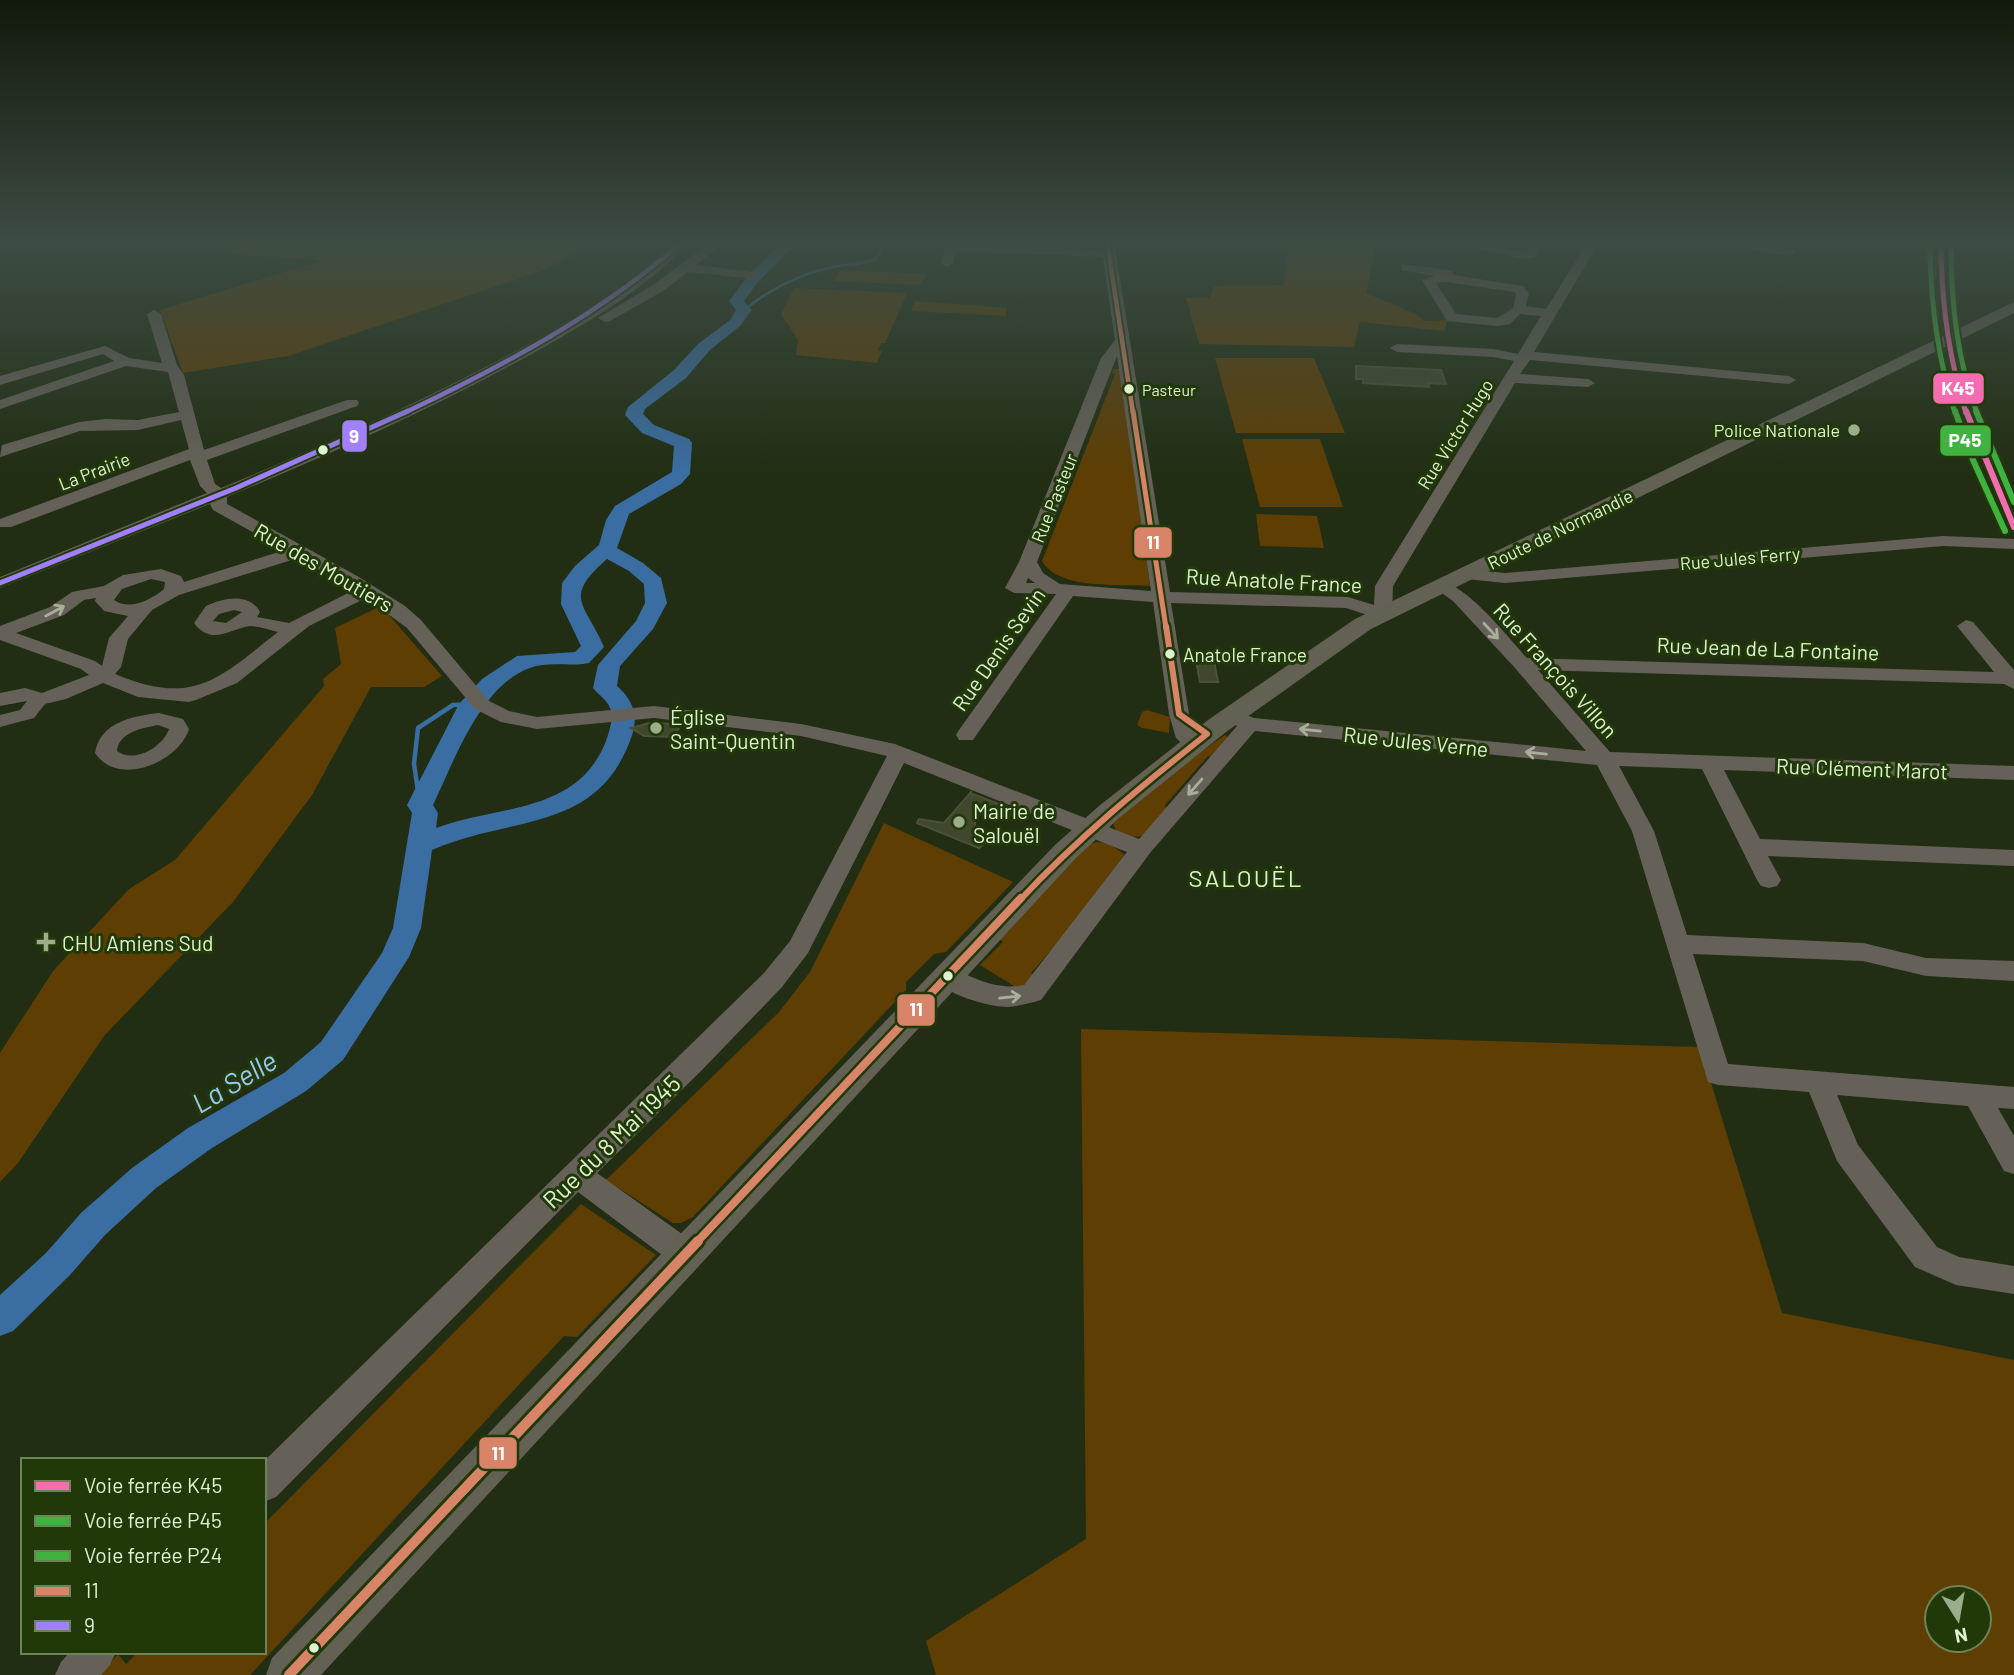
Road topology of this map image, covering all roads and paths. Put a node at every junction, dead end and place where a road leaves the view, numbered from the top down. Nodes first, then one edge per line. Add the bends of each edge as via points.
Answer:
1 (156, 319) edge
2 (582, 319) edge
3 (604, 319) edge
4 (1120, 319) edge
5 (1465, 319) edge
6 (1506, 319) edge
7 (1547, 319) edge
8 (1990, 319) edge
9 (1397, 348) dead end
10 (1524, 357) junction
11 (125, 362) junction
12 (1117, 366) junction
13 (174, 369) junction
14 (1512, 378) junction
15 (1789, 380) dead end
16 (0, 382) edge
17 (1588, 383) dead end
18 (435, 402) junction
19 (352, 403) dead end
20 (0, 405) edge
21 (185, 415) junction
22 (0, 453) edge
23 (197, 455) junction
24 (0, 462) edge
25 (218, 494) junction
26 (5, 523) dead end
27 (2014, 544) edge
28 (301, 551) junction
29 (1466, 574) junction
30 (0, 583) edge
31 (1441, 586) junction
32 (108, 590) junction
33 (368, 590) junction
34 (1062, 590) junction
35 (173, 591) junction
36 (1161, 597) junction
37 (144, 607) junction
38 (1383, 614) junction
39 (246, 620) dead end
40 (1966, 626) dead end
41 (292, 629) junction
42 (0, 633) edge
43 (1522, 664) junction
44 (103, 676) junction
45 (2013, 680) edge
46 (189, 696) junction
47 (0, 700) edge
48 (38, 700) junction
49 (1241, 719) junction
50 (168, 720) dead end
51 (0, 721) edge
52 (966, 735) dead end
53 (1201, 739) junction
54 (899, 753) junction
55 (1604, 759) junction
56 (1709, 762) junction
57 (2014, 773) edge
58 (1090, 829) junction
59 (1752, 847) junction
60 (1140, 848) junction
61 (2014, 858) edge
62 (1769, 880) dead end
63 (1678, 944) junction
64 (2014, 971) edge
65 (946, 977) junction
66 (1818, 1082) junction
67 (1976, 1095) junction
68 (2014, 1098) edge
69 (2014, 1162) edge
70 (576, 1174) junction
71 (685, 1254) junction
72 (2014, 1280) edge
73 (266, 1483) edge
74 (95, 1654) edge
75 (74, 1675) edge
76 (289, 1675) edge

1 - 13 street
2 - 18 street
3 - 18 street
4 - 12 street via 1123,340
5 - 6 street
7 - 10 street, Rue Victor Hugo
8 - 29 main road, Route de Normandie
9 - 10 street
10 - 14 street, Rue Victor Hugo
10 - 15 street
11 - 13 street
11 - 16 street via 105,350 97,351
11 - 20 street
12 - 34 street, Rue Pasteur via 1014,588
12 - 36 street
13 - 21 street
14 - 17 street
14 - 38 street, Rue Victor Hugo via 1384,586
18 - 25 street
19 - 23 street, La Prairie
21 - 22 street via 151,424 79,427
21 - 23 street
22 - 24 street via 6,456
23 - 25 street via 208,486
23 - 26 street, La Prairie
25 - 28 street, Rue des Moutiers via 219,506
25 - 30 street
27 - 29 street, Rue Jules Ferry via 1943,541 1505,578
28 - 33 street, Rue des Moutiers
28 - 35 street
29 - 31 main road, Route de Normandie
31 - 38 main road, Route de Normandie
31 -> 43 street, Rue François Villon via 1459,597
32 - 35 street via 127,579 150,574 170,576 176,585
32 - 37 street via 104,601 113,608
42 -> 32 street via 57,611 78,596
33 - 41 street
33 - 54 street, Rue des Moutiers via 414,624 475,697 502,716 537,723 636,713 689,715 801,730
34 - 36 street
34 - 52 street, Rue Denis Sevin
35 - 37 street
36 - 38 street, Rue Anatole France via 1348,603
36 - 53 street via 1179,715 1186,738
37 - 44 street via 119,638 111,667
38 - 49 main road, Route de Normandie via 1332,643
39 - 41 street
40 - 45 street, Rue Jean de La Fontaine
41 - 46 street via 242,672
42 - 44 street via 88,665
43 - 45 street, Rue Jean de La Fontaine
43 - 55 street, Rue François Villon
44 - 46 street via 138,691
44 - 48 street
46 - 50 street
47 - 48 street via 26,694
48 - 51 street via 27,713
49 - 53 main road, Route de Normandie
55 -> 49 street, Rue Jules Verne
49 -> 60 street
53 - 58 main road, Route de Normandie
54 - 58 street, Rue des Moutiers
54 - 70 street, Rue du 8 Mai 1945 via 785,967
55 - 56 street, Rue Clément Marot
55 - 63 street, Rue François Villon via 1643,831
56 - 57 street, Rue Clément Marot
56 - 59 street
58 - 60 street, Rue des Moutiers
58 - 65 main road, Route de Normandie
59 - 61 street
59 - 62 street
65 -> 60 street via 996,998 1032,993
63 - 64 street via 1863,952 1926,967
63 - 66 street, Rue François Villon via 1718,1074
65 - 71 main road, Route de Normandie
66 - 67 street
66 - 72 street via 1847,1152 1926,1257 1956,1270
67 - 68 street
67 - 69 street
70 - 71 street
70 - 73 street, Rue du 8 Mai 1945
71 - 76 main road, Route de Normandie
74 - 75 street

